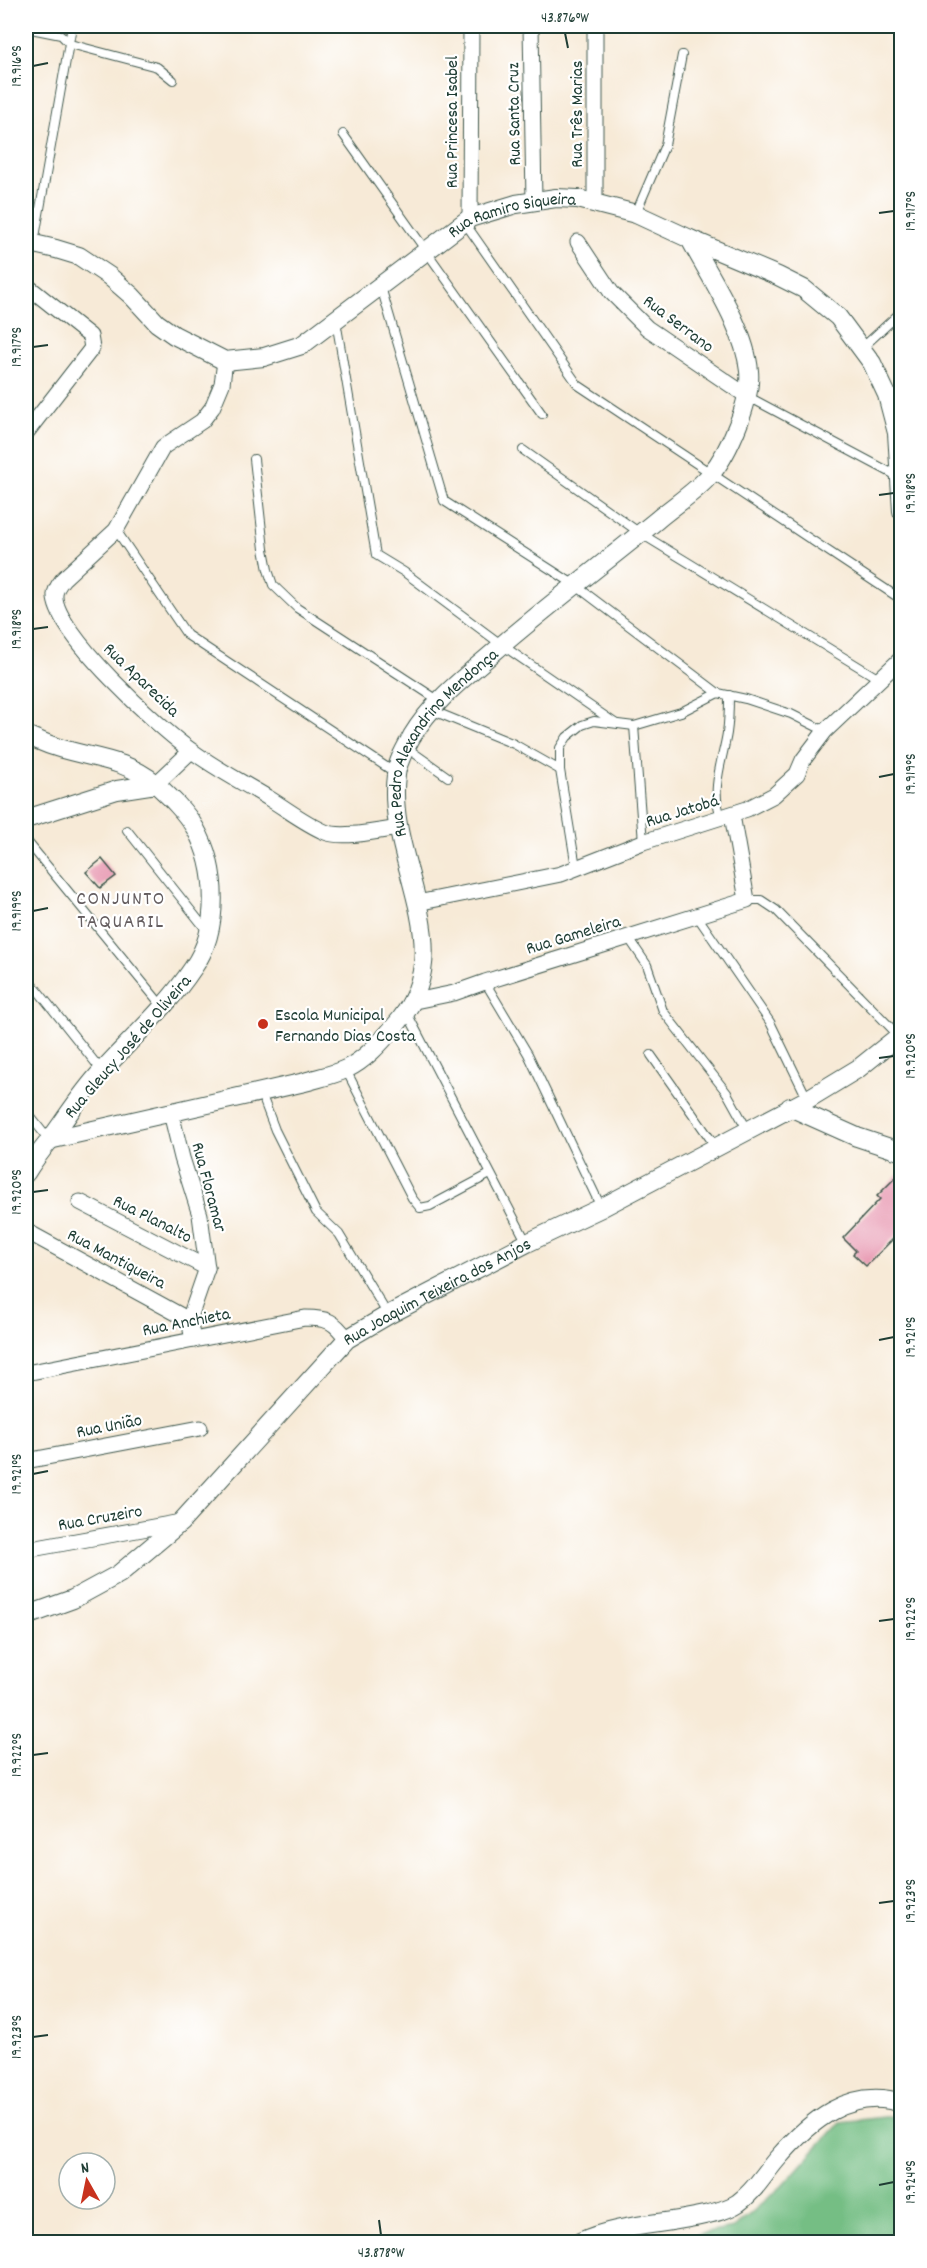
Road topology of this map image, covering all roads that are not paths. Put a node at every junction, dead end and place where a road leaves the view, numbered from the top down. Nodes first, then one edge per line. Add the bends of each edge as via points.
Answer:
1 (72, 26) edge
2 (471, 26) edge
3 (531, 26) edge
4 (595, 26) edge
5 (26, 28) edge
6 (70, 44) junction
7 (682, 55) dead end
8 (173, 80) dead end
9 (343, 134) dead end
10 (534, 201) junction
11 (596, 203) junction
12 (636, 214) junction
13 (467, 220) junction
14 (690, 239) junction
15 (578, 242) dead end
16 (30, 245) edge
17 (426, 251) junction
18 (26, 285) edge
19 (380, 285) junction
20 (902, 311) edge
21 (335, 319) junction
22 (862, 348) junction
23 (225, 361) junction
24 (747, 396) junction
25 (542, 414) dead end
26 (26, 433) edge
27 (899, 433) edge
28 (523, 450) dead end
29 (254, 459) dead end
30 (710, 475) junction
31 (901, 478) edge
32 (902, 511) edge
33 (116, 530) junction
34 (640, 533) junction
35 (574, 585) junction
36 (902, 600) edge
37 (502, 645) junction
38 (902, 658) edge
39 (879, 679) junction
40 (718, 693) junction
41 (729, 695) junction
42 (434, 705) junction
43 (615, 723) junction
44 (634, 726) junction
45 (825, 731) junction
46 (26, 735) edge
47 (405, 747) junction
48 (191, 751) junction
49 (560, 770) junction
50 (396, 773) junction
51 (448, 777) dead end
52 (156, 784) junction
53 (726, 816) junction
54 (26, 819) edge
55 (398, 828) junction
56 (127, 830) dead end
57 (26, 840) edge
58 (643, 842) junction
59 (576, 867) junction
60 (747, 900) junction
61 (417, 903) junction
62 (697, 916) junction
63 (208, 933) junction
64 (627, 937) junction
65 (26, 976) edge
66 (485, 982) junction
67 (163, 1007) junction
68 (408, 1007) junction
69 (900, 1033) edge
70 (651, 1055) dead end
71 (345, 1069) junction
72 (102, 1071) junction
73 (260, 1092) junction
74 (808, 1099) junction
75 (790, 1107) junction
76 (26, 1111) edge
77 (171, 1113) junction
78 (747, 1129) junction
79 (49, 1140) junction
80 (716, 1147) junction
81 (902, 1152) edge
82 (26, 1173) edge
83 (489, 1174) junction
84 (80, 1203) dead end
85 (601, 1208) junction
86 (26, 1231) edge
87 (527, 1243) junction
88 (207, 1268) junction
89 (388, 1315) junction
90 (189, 1320) junction
91 (347, 1339) junction
92 (193, 1340) junction
93 (26, 1373) edge
94 (200, 1428) dead end
95 (26, 1461) edge
96 (181, 1522) junction
97 (26, 1550) edge
98 (26, 1616) edge
99 (902, 2103) edge
100 (580, 2242) edge

1 - 6 lane
2 - 13 street, Rua Princesa Isabel
3 - 10 street, Rua Santa Cruz
4 - 11 street, Rua Três Marias
5 - 6 lane via 61,35
6 - 8 lane via 157,67
6 - 16 lane
7 - 12 lane via 665,145
9 - 17 lane
10 - 11 street, Rua Ramiro Siqueira via 556,198
10 - 13 street, Rua Ramiro Siqueira
11 - 12 street, Rua Ramiro Siqueira
12 - 14 street, Rua Ramiro Siqueira
13 - 17 street, Rua Ramiro Siqueira
13 - 30 lane via 578,385
14 - 22 street, Rua Ramiro Siqueira via 751,263 804,290 838,317
14 - 24 street, Rua Pedro Alexandrino Mendonça via 743,345 749,368
15 - 24 street, Rua Serrano via 611,292 647,328
16 - 23 street via 79,256 109,276 157,323
17 - 19 street, Rua Ramiro Siqueira
17 - 25 lane
18 - 26 street via 90,336 92,342 92,348
19 - 21 street, Rua Ramiro Siqueira
19 - 35 lane via 444,501
20 - 22 lane
21 - 23 street, Rua Ramiro Siqueira via 302,345 285,352
21 - 37 lane via 376,555
22 - 27 street, Rua Ramiro Siqueira via 884,386
23 - 33 street, Rua Aparecida via 222,384 212,408 202,421 163,447
24 - 30 street, Rua Pedro Alexandrino Mendonça via 735,431
24 - 31 lane
27 - 31 street, Rua Ramiro Siqueira
28 - 34 lane
29 - 42 lane via 264,549 273,585 297,608
30 - 34 street, Rua Pedro Alexandrino Mendonça
30 - 36 lane
31 - 32 street, Rua Ramiro Siqueira
33 - 48 street, Rua Aparecida via 63,579 57,587 56,600 82,646 109,677
33 - 50 lane via 187,635
34 - 35 street, Rua Pedro Alexandrino Mendonça
34 - 39 lane
35 - 37 street, Rua Pedro Alexandrino Mendonça
35 - 40 lane
37 - 42 street, Rua Pedro Alexandrino Mendonça
37 - 43 lane
38 - 39 street, Rua Jatobá
39 - 45 street, Rua Jatobá
40 - 41 lane
40 - 44 lane via 681,712
41 - 45 lane via 791,714
41 - 53 lane via 717,787 717,807
42 - 47 street, Rua Pedro Alexandrino Mendonça
42 - 49 lane
43 - 44 lane
43 - 49 lane via 594,721 567,737 560,748
44 - 58 lane
45 - 53 street, Rua Jatobá via 797,774 774,795
46 - 52 street, Rua Gleucy José de Oliveira via 126,764
47 - 50 street, Rua Pedro Alexandrino Mendonça
47 - 51 lane
48 - 52 street
48 - 55 street, Rua Aparecida via 327,833 357,834
49 - 59 lane
50 - 55 street, Rua Pedro Alexandrino Mendonça
52 - 54 street via 117,790
52 - 63 street, Rua Gleucy José de Oliveira via 194,827 205,852 212,890
53 - 58 street, Rua Jatobá
53 - 60 street
55 - 61 street, Rua Pedro Alexandrino Mendonça
56 - 63 lane
57 - 67 lane
58 - 59 street, Rua Jatobá
59 - 61 street, Rua Jatobá via 561,874
60 - 62 street, Rua Gameleira
60 - 69 lane via 761,900 776,910
61 - 68 street, Rua Pedro Alexandrino Mendonça via 425,953
62 - 64 street, Rua Gameleira
62 - 74 lane via 770,1022
63 - 67 street, Rua Gleucy José de Oliveira via 194,968
64 - 66 street, Rua Gameleira
64 - 78 lane via 647,965 663,1011 727,1093
65 - 72 lane
66 - 68 street, Rua Gameleira
66 - 85 lane via 528,1054
67 - 72 street, Rua Gleucy José de Oliveira
68 - 71 street, Rua Pedro Alexandrino Mendonça via 372,1051
68 - 83 lane
69 - 74 street, Rua Joaquim Teixeira dos Anjos via 859,1068
70 - 80 lane
71 - 73 street, Rua Pedro Alexandrino Mendonça
71 - 83 lane via 420,1208
72 - 79 street, Rua Gleucy José de Oliveira
73 - 77 street, Rua Pedro Alexandrino Mendonça
73 - 89 lane via 316,1212 339,1234
74 - 75 street, Rua Joaquim Teixeira dos Anjos
75 - 78 street, Rua Joaquim Teixeira dos Anjos
75 - 81 street
76 - 79 lane
77 - 79 street, Rua Pedro Alexandrino Mendonça
77 - 88 street, Rua Floramar via 200,1215
78 - 80 street, Rua Joaquim Teixeira dos Anjos
79 - 82 street, Rua Gleucy José de Oliveira
80 - 85 street, Rua Joaquim Teixeira dos Anjos
83 - 87 lane
84 - 88 street, Rua Planalto
85 - 87 street, Rua Joaquim Teixeira dos Anjos
86 - 90 street, Rua Mantiqueira
87 - 89 street, Rua Joaquim Teixeira dos Anjos
88 - 90 street, Rua Floramar
89 - 91 street, Rua Joaquim Teixeira dos Anjos
90 - 92 street
91 - 92 street, Rua Anchieta via 330,1321 305,1318
91 - 96 street, Rua Joaquim Teixeira dos Anjos
92 - 93 street, Rua Anchieta
94 - 95 street, Rua União
96 - 97 street, Rua Cruzeiro
96 - 98 street, Rua Joaquim Teixeira dos Anjos via 119,1574 73,1599
99 - 100 street via 874,2098 844,2103 821,2115 776,2159 752,2192 736,2204 715,2212 595,2235

